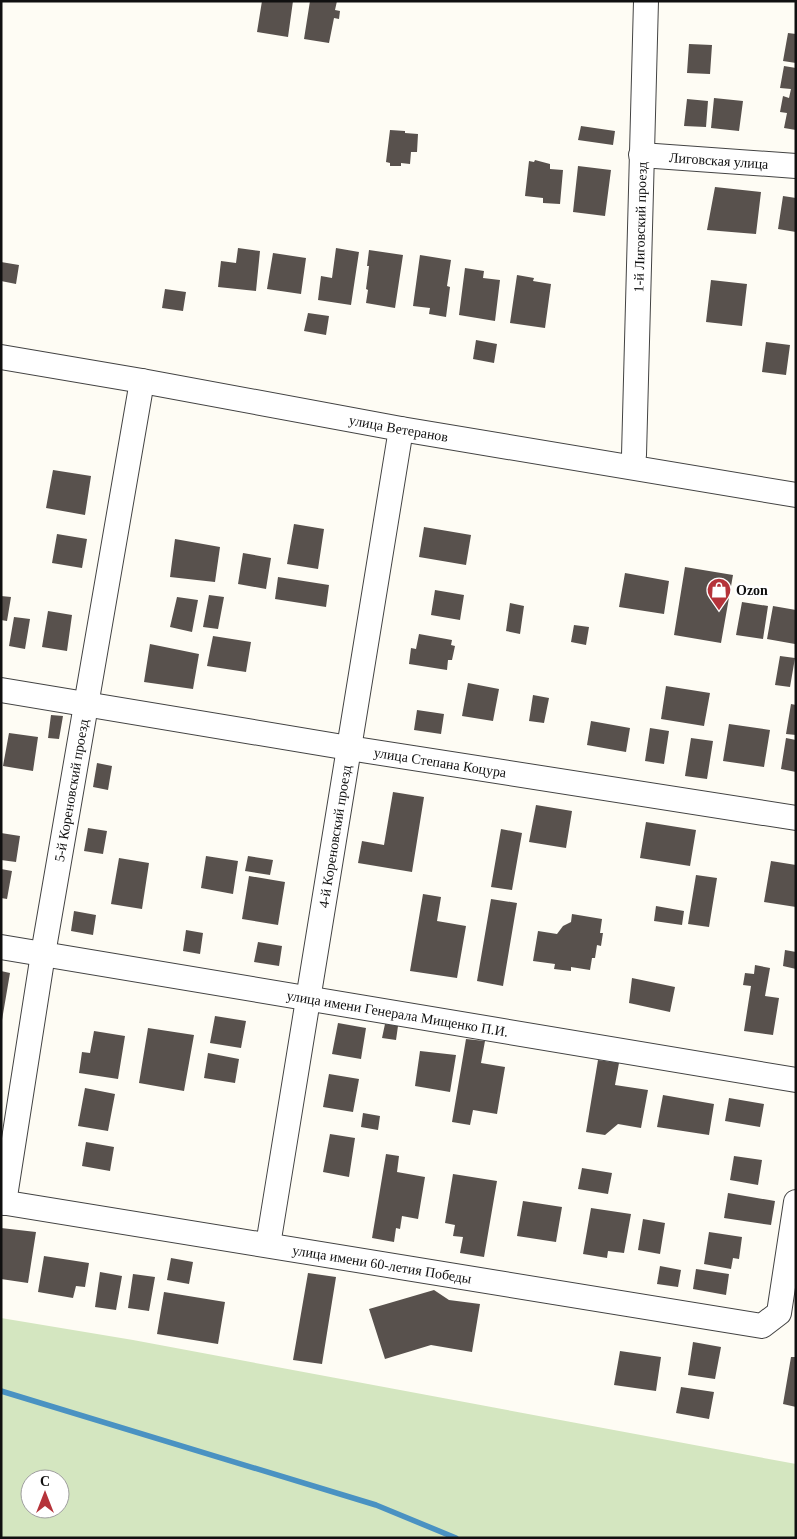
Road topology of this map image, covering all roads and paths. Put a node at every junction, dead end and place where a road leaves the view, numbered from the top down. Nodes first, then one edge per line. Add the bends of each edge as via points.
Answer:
1 (646, 1) edge
2 (641, 155) junction
3 (796, 166) edge
4 (1, 350) edge
5 (1, 357) edge
6 (142, 381) junction
7 (401, 429) junction
8 (634, 455) junction
9 (796, 486) edge
10 (796, 495) edge
11 (1, 690) edge
12 (86, 704) junction
13 (350, 748) junction
14 (796, 818) edge
15 (1, 947) edge
16 (43, 954) junction
17 (308, 997) junction
18 (796, 1080) edge
19 (3, 1202) edge
20 (796, 1202) edge
21 (268, 1245) junction

1 - 2 street, 1-й Лиговский проезд
2 - 3 street, Лиговская улица
2 - 8 street, 1-й Лиговский проезд
4 - 8 street, улица Ветеранов
5 - 6 street, улица Ветеранов
6 - 7 street, улица Ветеранов
6 - 12 street, 5-й Кореновский проезд
7 - 10 street, улица Ветеранов
7 - 13 street, 4-й Кореновский проезд
8 - 9 street, улица Ветеранов
11 - 12 street, улица Степана Коцура
12 - 13 street, улица Степана Коцура
12 - 16 street, 5-й Кореновский проезд
13 - 14 street, улица Степана Коцура
13 - 17 street, 4-й Кореновский проезд
15 - 16 street, улица имени Генерала Мищенко П.И.
16 - 17 street, улица имени Генерала Мищенко П.И.
16 - 19 street, 5-й Кореновский проезд
17 - 18 street, улица имени Генерала Мищенко П.И.
17 - 21 street, 4-й Кореновский проезд
19 - 21 street, улица имени 60-летия Победы
20 - 21 street, улица имени 60-летия Победы via 779,1313 762,1326

